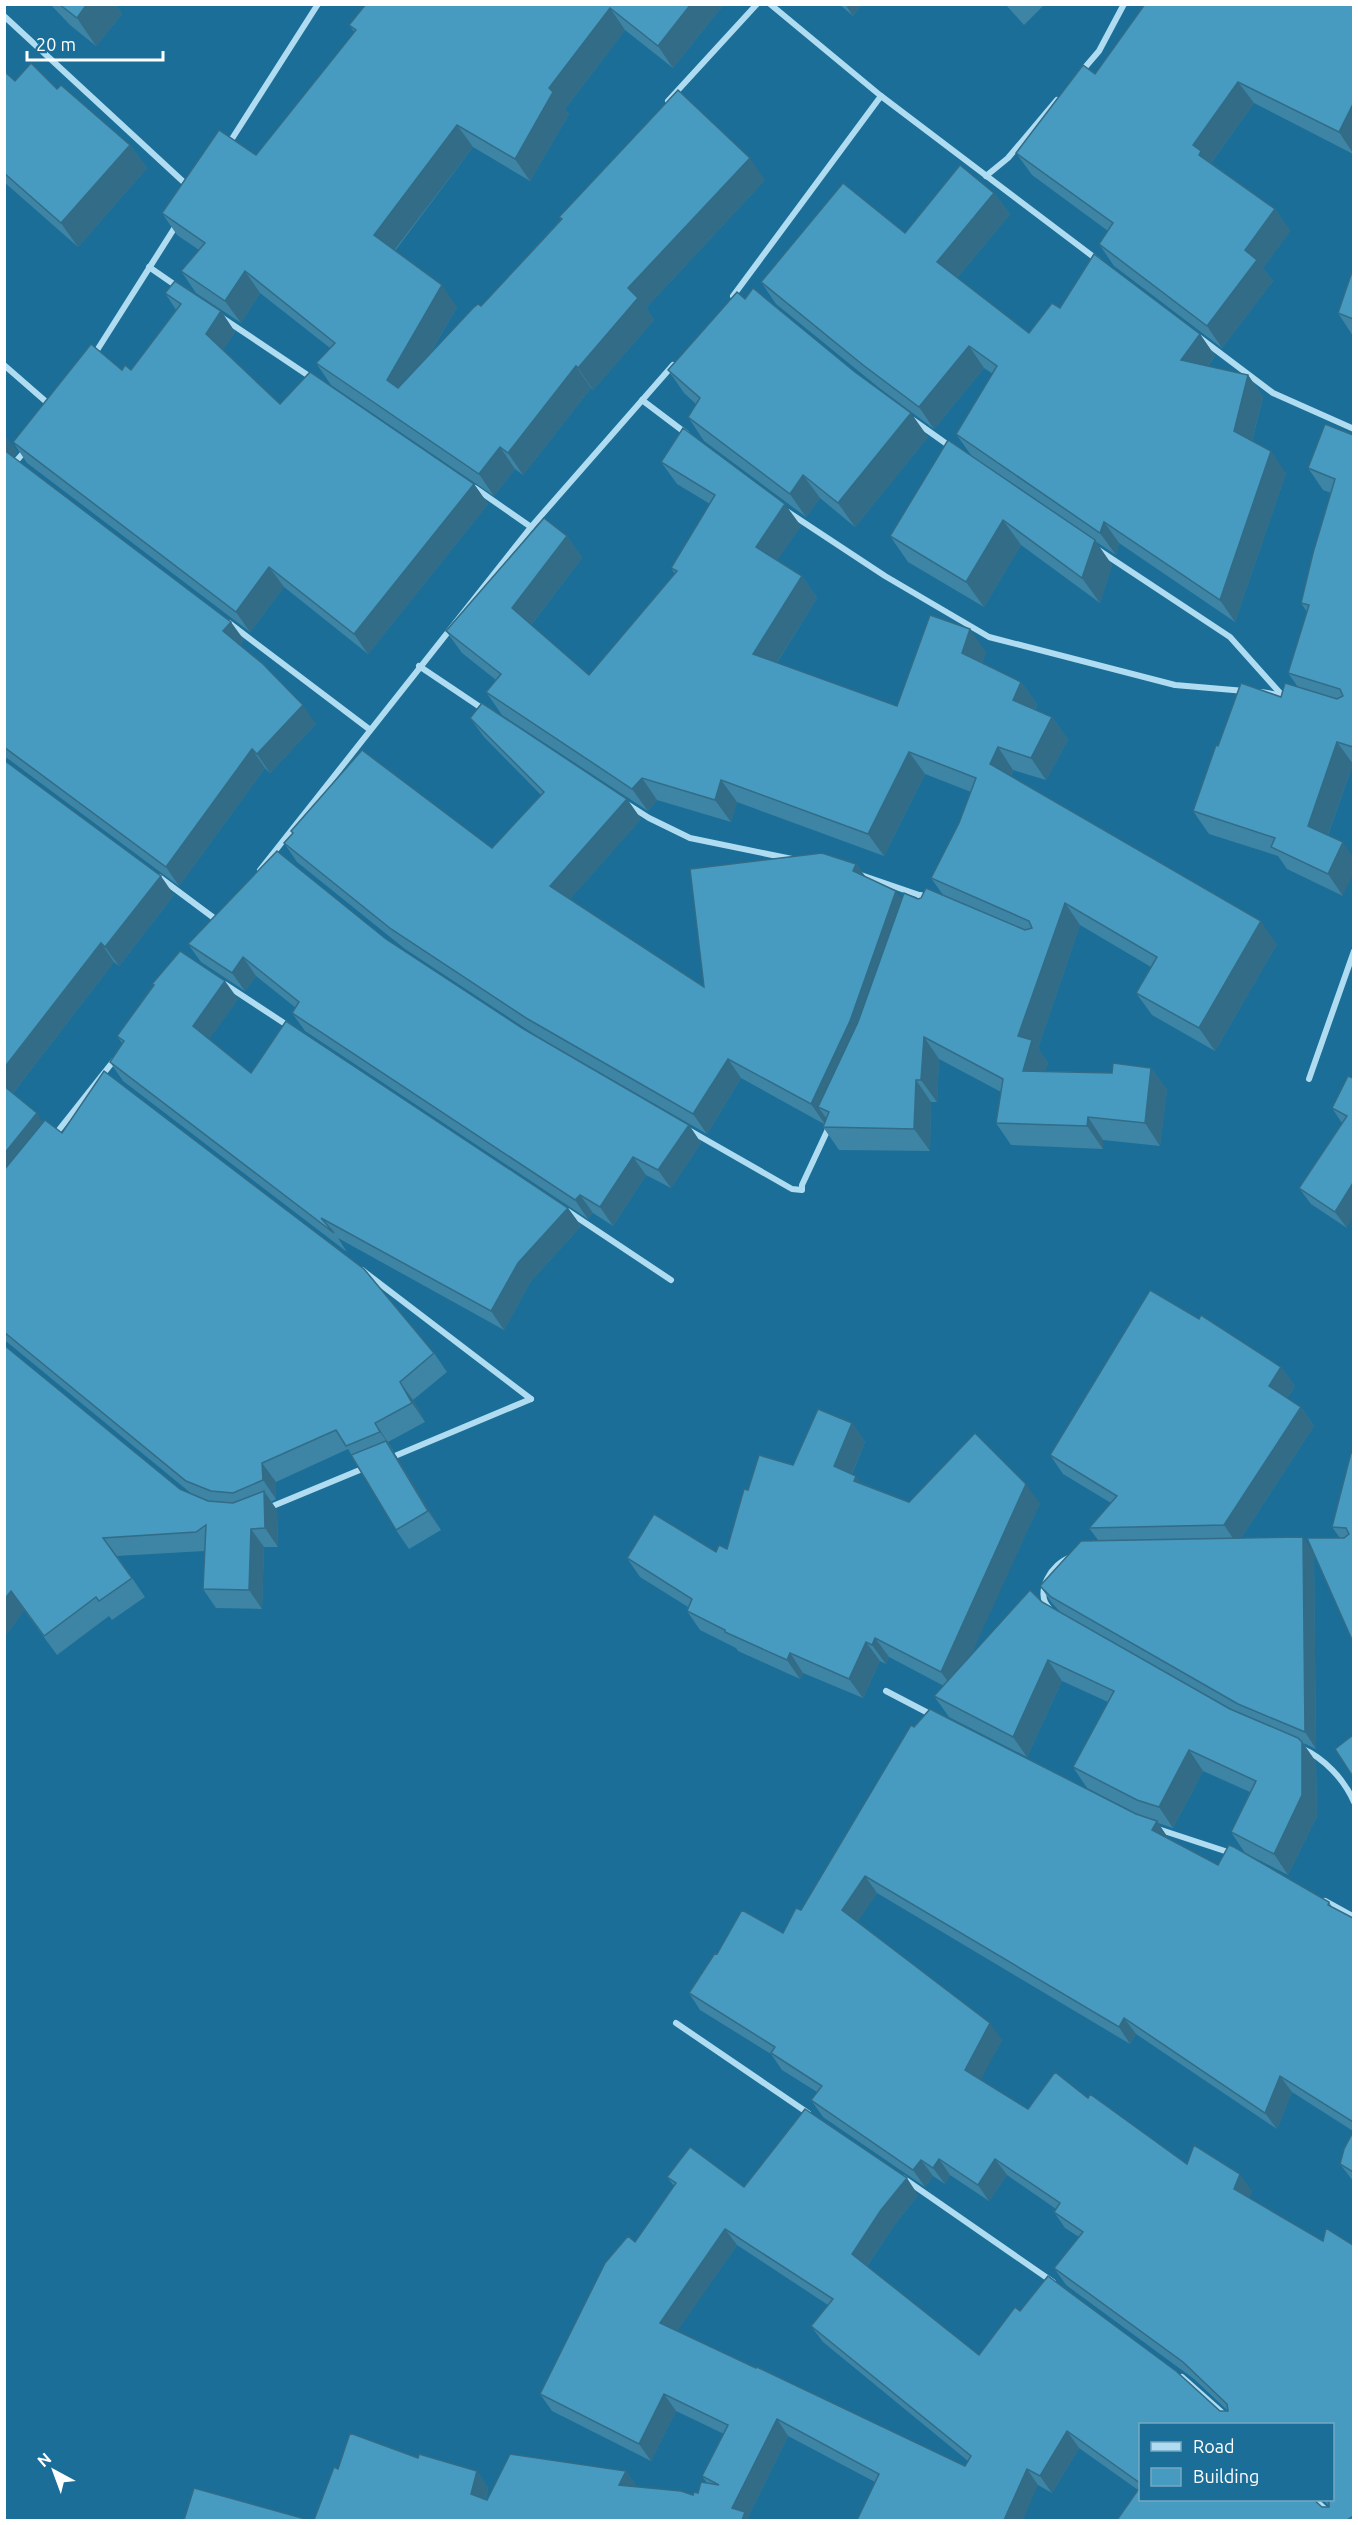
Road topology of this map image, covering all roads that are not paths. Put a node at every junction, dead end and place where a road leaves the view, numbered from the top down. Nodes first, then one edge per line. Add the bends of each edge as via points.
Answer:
1 (318, 4) edge
2 (758, 4) edge
3 (770, 4) edge
4 (1124, 4) edge
5 (4, 16) edge
6 (1076, 78) edge
7 (880, 96) junction
8 (1061, 96) edge
9 (662, 108) edge
10 (222, 153) edge
11 (986, 176) junction
12 (196, 193) edge
13 (179, 221) edge
14 (149, 267) junction
15 (1106, 267) edge
16 (744, 284) junction
17 (753, 291) edge
18 (188, 294) edge
19 (729, 302) edge
20 (218, 314) edge
21 (1190, 330) edge
22 (681, 355) edge
23 (89, 364) edge
24 (4, 365) edge
25 (315, 380) edge
26 (642, 400) junction
27 (903, 412) edge
28 (59, 413) edge
29 (1353, 429) edge
30 (696, 441) edge
31 (30, 445) edge
32 (959, 453) edge
33 (16, 461) junction
34 (25, 469) edge
35 (4, 475) edge
36 (472, 487) edge
37 (786, 510) edge
38 (531, 526) junction
39 (1094, 546) edge
40 (226, 620) edge
41 (419, 666) junction
42 (1281, 694) junction
43 (1302, 700) edge
44 (496, 718) edge
45 (369, 729) junction
46 (619, 799) edge
47 (275, 851) junction
48 (284, 858) edge
49 (800, 860) edge
50 (854, 872) edge
51 (154, 874) edge
52 (254, 878) edge
53 (921, 895) junction
54 (931, 900) edge
55 (227, 914) edge
56 (913, 918) edge
57 (220, 923) junction
58 (214, 930) edge
59 (1353, 951) edge
60 (220, 981) edge
61 (298, 1033) edge
62 (118, 1055) edge
63 (104, 1073) junction
64 (1309, 1079) dead end
65 (114, 1081) edge
66 (680, 1124) edge
67 (831, 1124) edge
68 (47, 1145) edge
69 (563, 1208) edge
70 (360, 1269) edge
71 (671, 1280) dead end
72 (258, 1512) edge
73 (1080, 1555) edge
74 (1052, 1611) edge
75 (886, 1691) dead end
76 (939, 1718) edge
77 (1296, 1746) edge
78 (1353, 1802) edge
79 (1150, 1826) edge
80 (1237, 1856) edge
81 (1322, 1899) edge
82 (1353, 1917) edge
83 (676, 2023) dead end
84 (813, 2117) edge
85 (891, 2170) edge
86 (1057, 2285) edge
87 (1172, 2369) edge
88 (1234, 2423) edge
89 (1317, 2501) edge
90 (1337, 2520) edge

1 - 10 street
2 - 9 street
3 - 7 street
4 - 6 street via 1099,51
5 - 12 street
7 - 11 street
7 - 16 street
8 - 11 street via 1008,158
11 - 15 street
13 - 14 street
14 - 18 street
14 - 23 street
16 - 17 street
16 - 19 street
20 - 25 street
21 - 29 street via 1273,393
22 - 26 street
24 - 28 street
26 - 30 street
26 - 38 street
27 - 32 street
31 - 33 street
33 - 34 street
33 - 35 street
36 - 38 street
37 - 42 street via 885,576 989,637 1175,685
38 - 41 street
39 - 42 street via 1230,637
40 - 45 street
41 - 44 street
41 - 45 street
42 - 43 street
45 - 47 street
46 - 49 street via 690,838
47 - 48 street
47 - 52 street
50 - 53 street
51 - 57 street
53 - 54 street
53 - 56 street
55 - 57 street
57 - 58 street
59 - 64 street
60 - 61 street
62 - 63 street
63 - 65 street
63 - 68 street
66 - 67 street via 792,1189 802,1191
69 - 71 street
70 - 72 street via 531,1399
73 - 74 street via 1063,1560 1050,1572 1043,1589 1045,1603
75 - 76 street
77 - 78 street via 1315,1754 1336,1774
79 - 80 street
81 - 82 street
83 - 84 street
85 - 86 street
87 - 88 street
89 - 90 street

